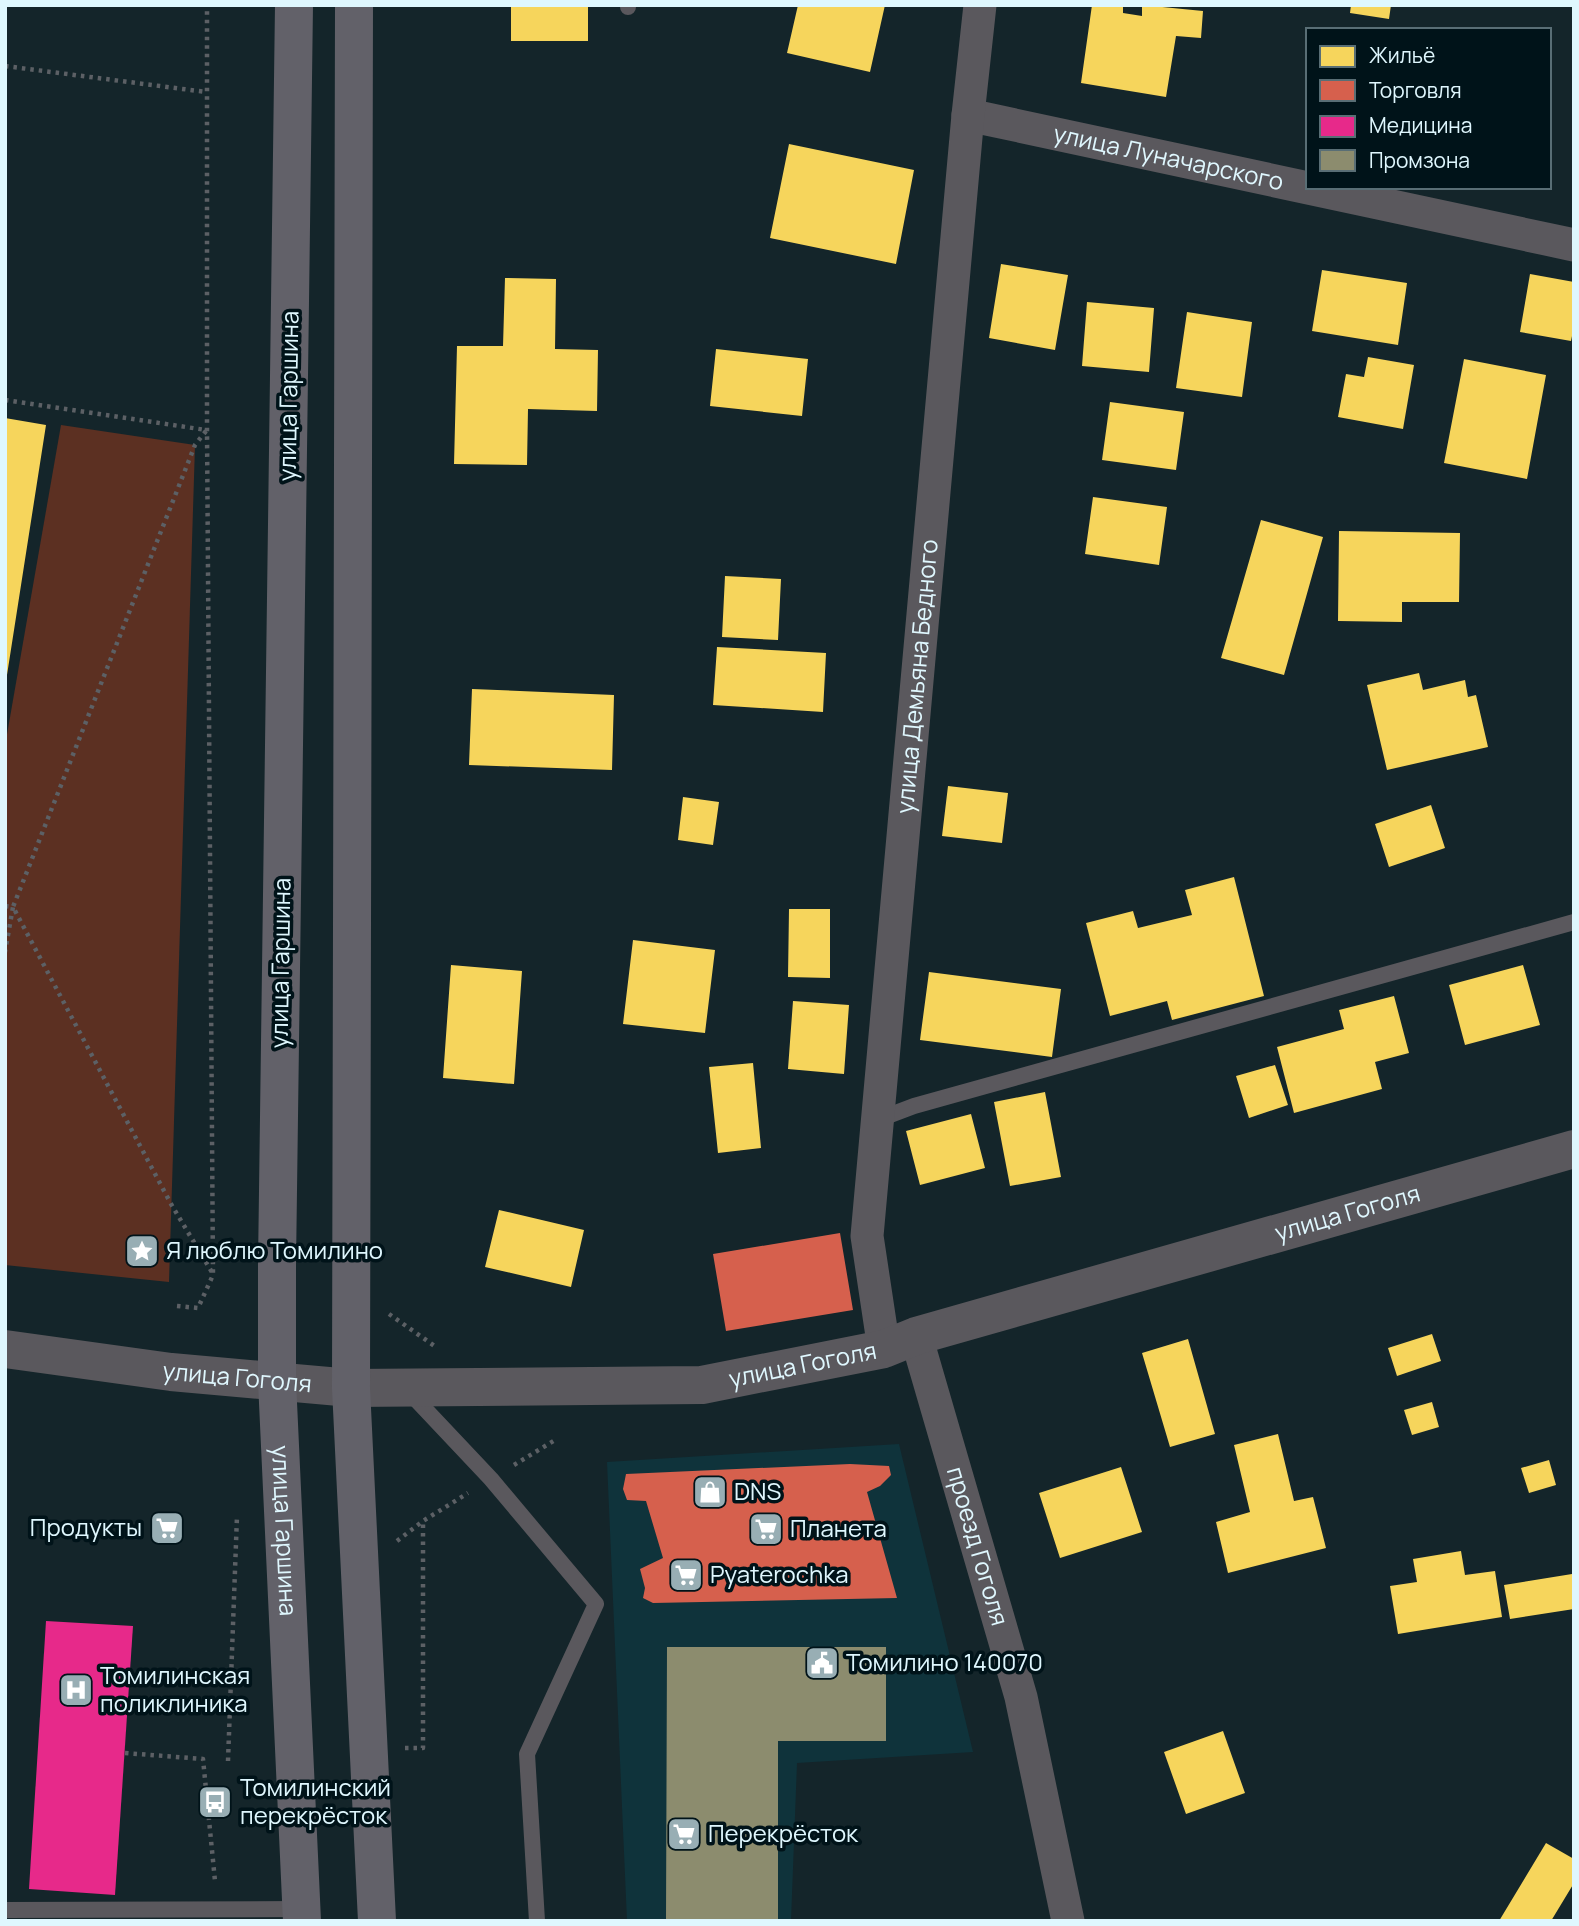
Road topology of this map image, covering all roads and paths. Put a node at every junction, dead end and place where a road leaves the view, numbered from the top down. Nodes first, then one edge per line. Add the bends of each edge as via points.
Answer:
1 (207, 5) edge
2 (294, 5) edge
3 (354, 5) edge
4 (981, 5) edge
5 (5, 66) edge
6 (206, 92) junction
7 (968, 115) junction
8 (1306, 188) edge
9 (1313, 189) edge
10 (1574, 245) edge
11 (5, 400) edge
12 (207, 430) junction
13 (5, 906) edge
14 (13, 907) junction
15 (1574, 922) edge
16 (5, 952) edge
17 (877, 1120) junction
18 (1574, 1149) edge
19 (214, 1275) junction
20 (177, 1306) dead end
21 (380, 1307) dead end
22 (900, 1343) junction
23 (5, 1349) edge
24 (447, 1350) dead end
25 (277, 1381) junction
26 (351, 1388) junction
27 (405, 1388) junction
28 (237, 1516) dead end
29 (423, 1521) dead end
30 (424, 1748) dead end
31 (125, 1754) dead end
32 (228, 1761) dead end
33 (216, 1908) junction
34 (5, 1910) edge
35 (301, 1915) edge
36 (199, 1921) edge
37 (377, 1921) edge
38 (537, 1921) edge
39 (1068, 1921) edge

1 - 6 path
2 - 25 main road, улица Гаршина
3 - 26 main road
4 - 7 street, улица Демьяна Бедного
5 - 6 path
6 - 12 path
7 - 8 street, улица Луначарского
7 - 17 street, улица Демьяна Бедного
9 - 10 street, улица Луначарского
11 - 12 path
12 - 14 path via 195,445
12 - 19 path
13 - 14 path
14 - 16 path
14 - 19 path via 171,1204
15 - 17 lane
17 - 22 street, улица Демьяна Бедного via 867,1236
18 - 22 street, улица Гоголя
19 - 20 path via 198,1308
21 - 24 path via 435,1347
22 - 27 street, улица Гоголя via 702,1385
22 - 39 street, проезд Гоголя via 1021,1697
23 - 25 street, улица Гоголя
25 - 26 street, улица Гоголя
25 - 35 main road, улица Гаршина
26 - 27 street, улица Гоголя
26 - 37 main road
27 - 38 lane via 491,1479 596,1604 527,1754
28 - 32 path
29 - 30 path
31 - 33 path via 203,1759
33 - 34 lane
33 - 35 lane
33 - 36 lane

